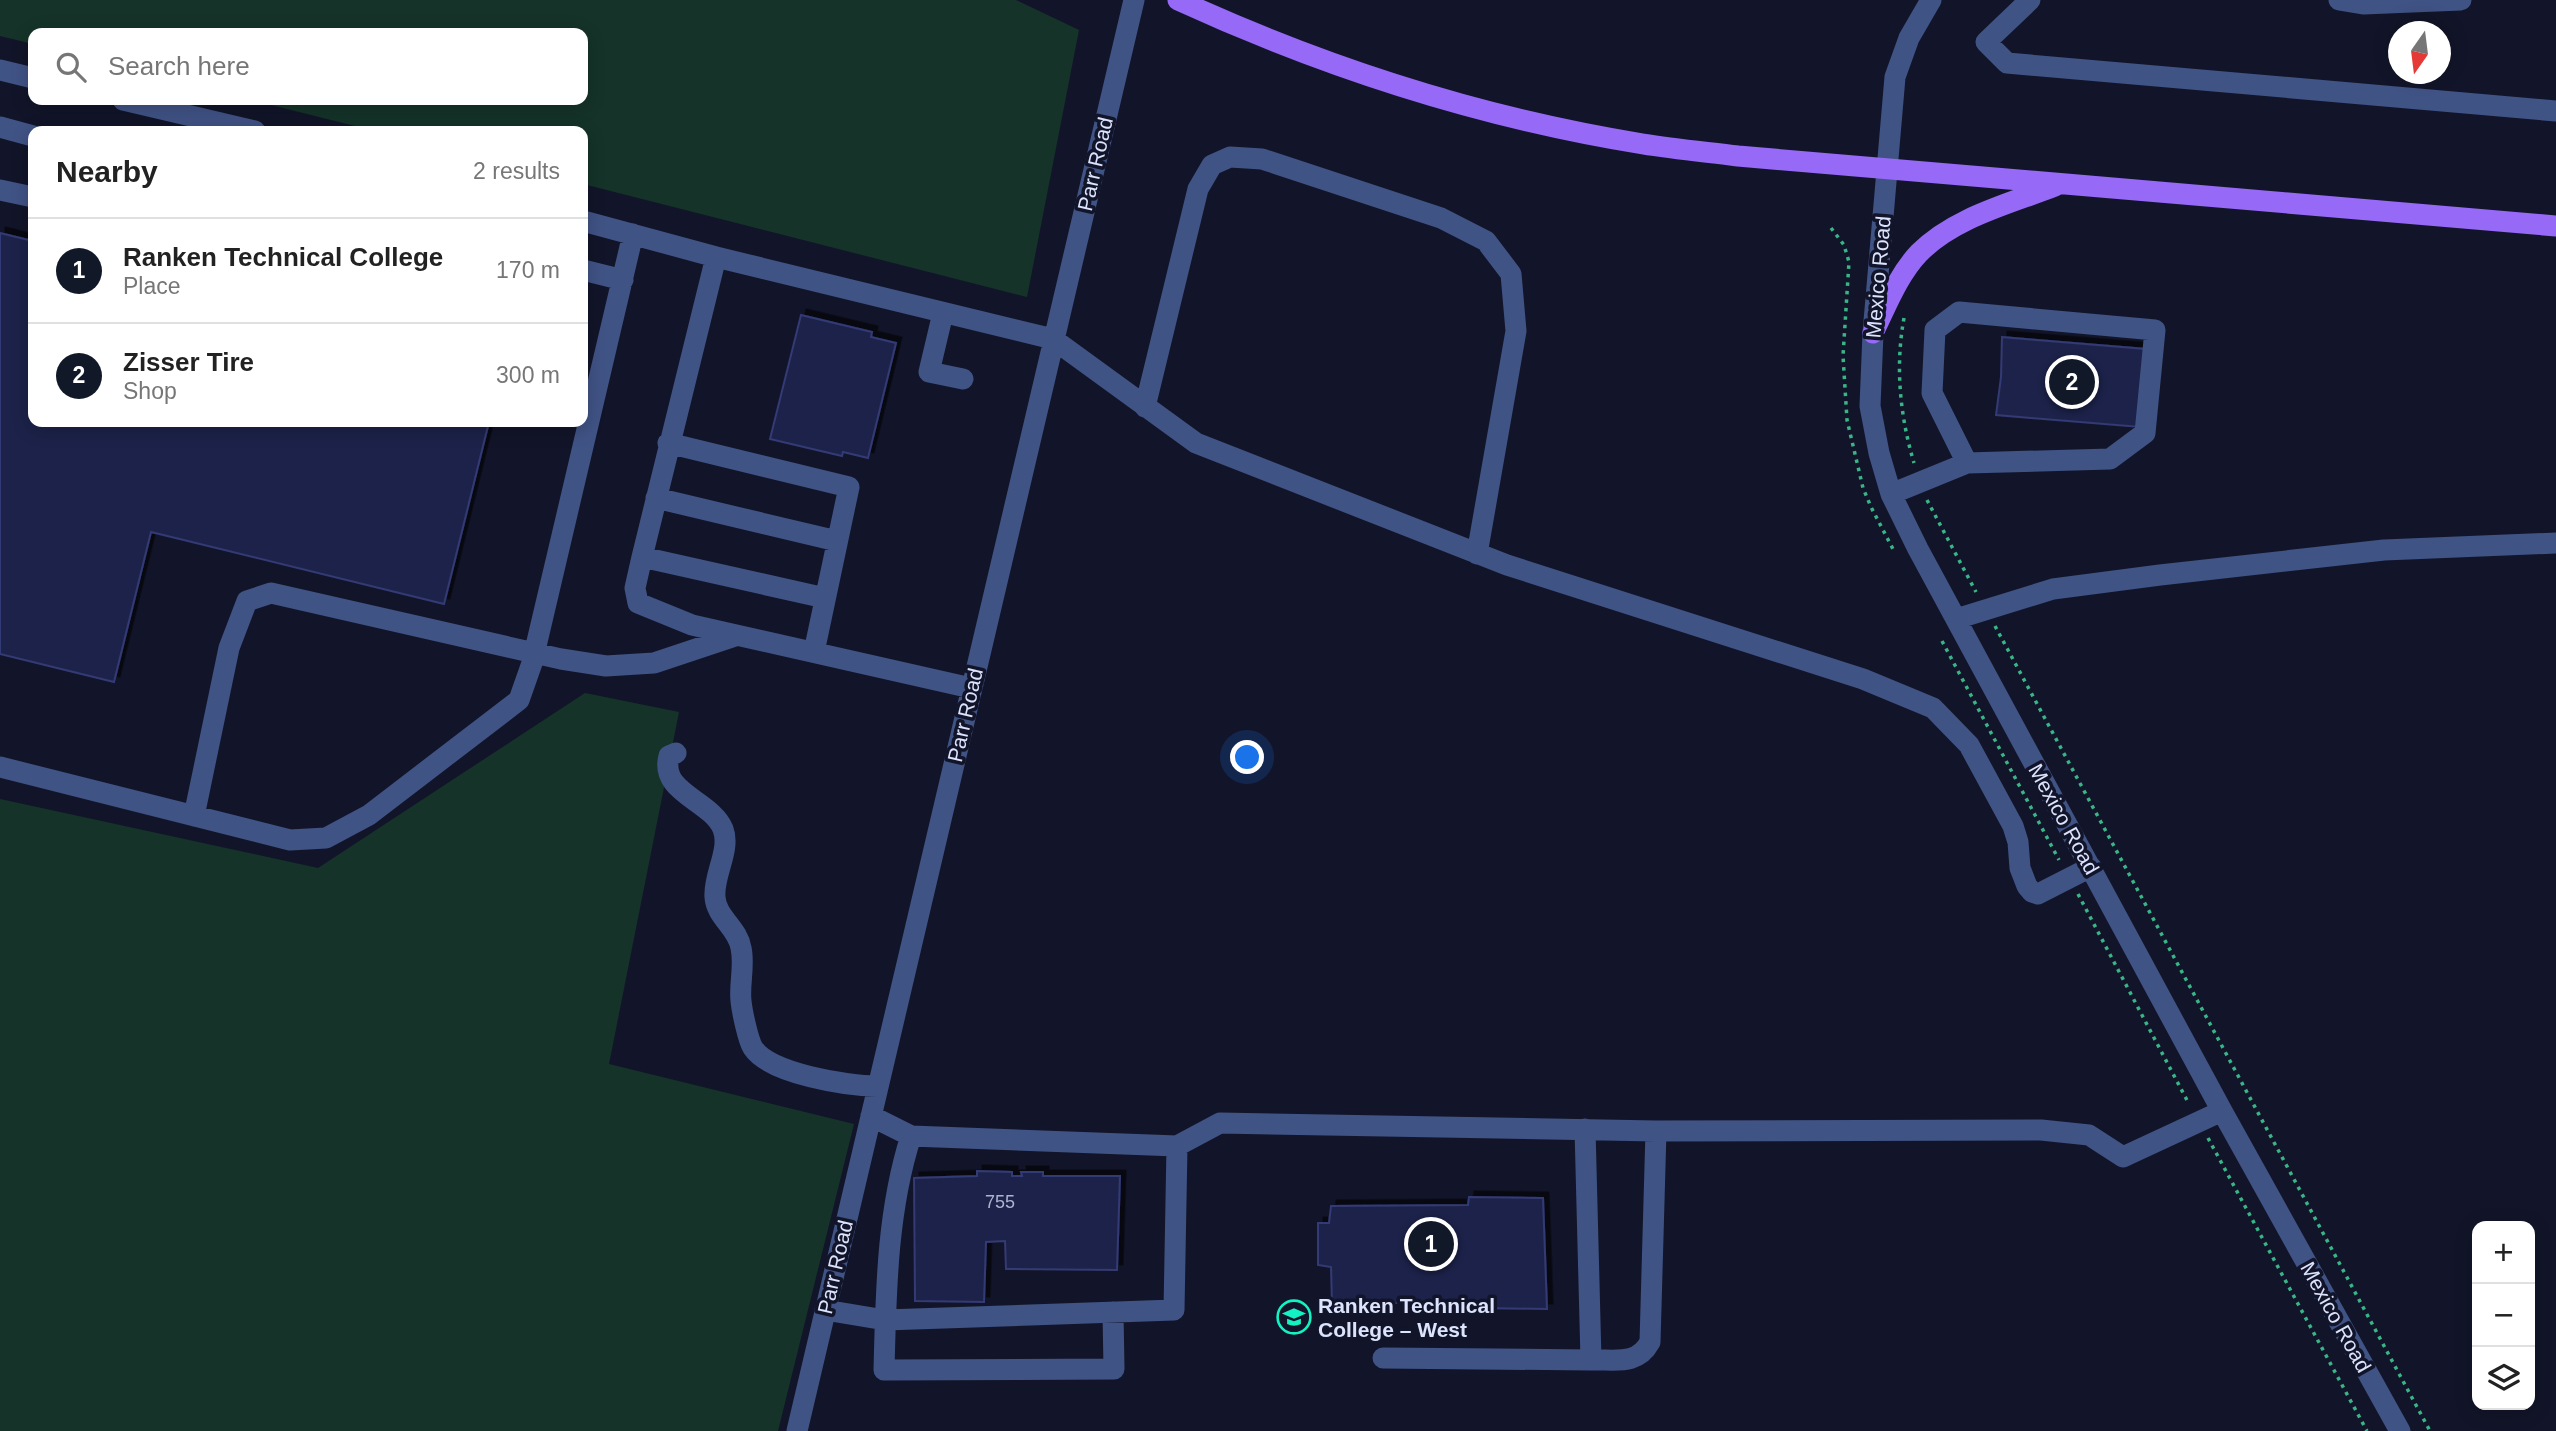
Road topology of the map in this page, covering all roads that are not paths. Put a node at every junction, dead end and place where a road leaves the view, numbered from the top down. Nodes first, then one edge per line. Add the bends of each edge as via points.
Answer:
1 (1134, 0) edge
2 (1178, 0) edge
3 (1931, 0) edge
4 (2029, 0) edge
5 (2339, 0) edge
6 (2462, 0) edge
7 (0, 70) edge
8 (28, 77) edge
9 (144, 105) edge
10 (2556, 111) edge
11 (226, 126) edge
12 (0, 127) edge
13 (28, 134) edge
14 (1887, 168) junction
15 (2061, 184) junction
16 (0, 190) edge
17 (28, 196) edge
18 (588, 221) edge
19 (2556, 226) edge
20 (633, 234) junction
21 (716, 257) junction
22 (588, 271) edge
23 (623, 280) junction
24 (943, 313) junction
25 (1872, 334) junction
26 (1053, 340) junction
27 (964, 379) dead end
28 (1145, 407) junction
29 (588, 427) edge
30 (588, 427) edge
31 (668, 443) junction
32 (1967, 463) junction
33 (1891, 494) junction
34 (656, 498) junction
35 (837, 541) junction
36 (2556, 543) edge
37 (1477, 554) junction
38 (642, 557) junction
39 (825, 598) junction
40 (1956, 619) junction
41 (737, 635) junction
42 (814, 652) junction
43 (534, 653) junction
44 (971, 688) junction
45 (677, 753) dead end
46 (0, 767) edge
47 (194, 816) junction
48 (2091, 867) junction
49 (877, 1086) junction
50 (2222, 1111) junction
51 (871, 1116) junction
52 (1585, 1129) junction
53 (1656, 1131) junction
54 (911, 1136) junction
55 (1177, 1146) junction
56 (825, 1310) junction
57 (1113, 1312) junction
58 (885, 1320) junction
59 (1382, 1358) dead end
60 (1591, 1360) junction
61 (797, 1431) edge
62 (2400, 1431) edge

1 - 26 street, Parr Road
2 - 14 main road via 1354,71 1498,114 1643,144
3 - 14 street, Mexico Road via 1909,38 1895,77
4 - 10 street via 1986,42 2007,62
5 - 6 street via 2363,4
7 - 8 street
9 - 11 street
12 - 13 street
14 - 15 main road
14 - 25 street, Mexico Road
15 - 19 main road
15 - 25 main road via 1950,228 1919,253
16 - 17 street
18 - 20 street
20 - 21 street
20 - 23 street
21 - 24 street
21 - 31 street
22 - 23 street
23 - 30 street
24 - 26 street
24 - 27 street via 929,372
25 - 33 street, Mexico Road via 1870,406
26 - 28 street
26 - 44 street, Parr Road
28 - 37 street via 1196,443
28 - 37 street via 1198,189 1212,165 1230,157 1262,159 1441,218 1486,241 1511,274 1516,331
29 - 43 street
31 - 34 street
31 - 35 street via 849,486
32 - 32 street via 2110,459 2145,433 2155,330 1959,312 1935,330 1931,393
32 - 33 street
33 - 40 street, Mexico Road
34 - 35 street
34 - 38 street
35 - 39 street
36 - 40 street via 2291,558 2053,589
37 - 48 street via 1863,679 1933,708 1969,745 2013,826 2020,868 2032,892 2038,894
38 - 39 street
38 - 41 street via 635,588 638,603 692,625
39 - 42 street
40 - 48 street, Mexico Road
41 - 42 street
41 - 43 street via 654,663 606,666
42 - 44 street
43 - 47 street via 519,700 369,815 326,838 290,840
43 - 47 street via 271,593 247,601 229,648
44 - 49 street, Parr Road
45 - 49 street via 667,765 669,776 723,829 714,896 742,949 741,1002 752,1047 785,1069
46 - 47 street
48 - 50 street, Mexico Road
49 - 51 street, Parr Road
50 - 53 street via 2123,1157 2089,1135 2041,1130
50 - 62 street, Mexico Road
51 - 54 street
51 - 56 street, Parr Road
52 - 53 street
52 - 55 street via 1220,1123
52 - 60 street
53 - 60 street via 1650,1342 1634,1359
54 - 55 street
54 - 58 street via 900,1169
55 - 57 street via 1174,1310
56 - 58 street
56 - 61 street, Parr Road
57 - 58 street
57 - 58 street via 1114,1369 884,1370
59 - 60 street

